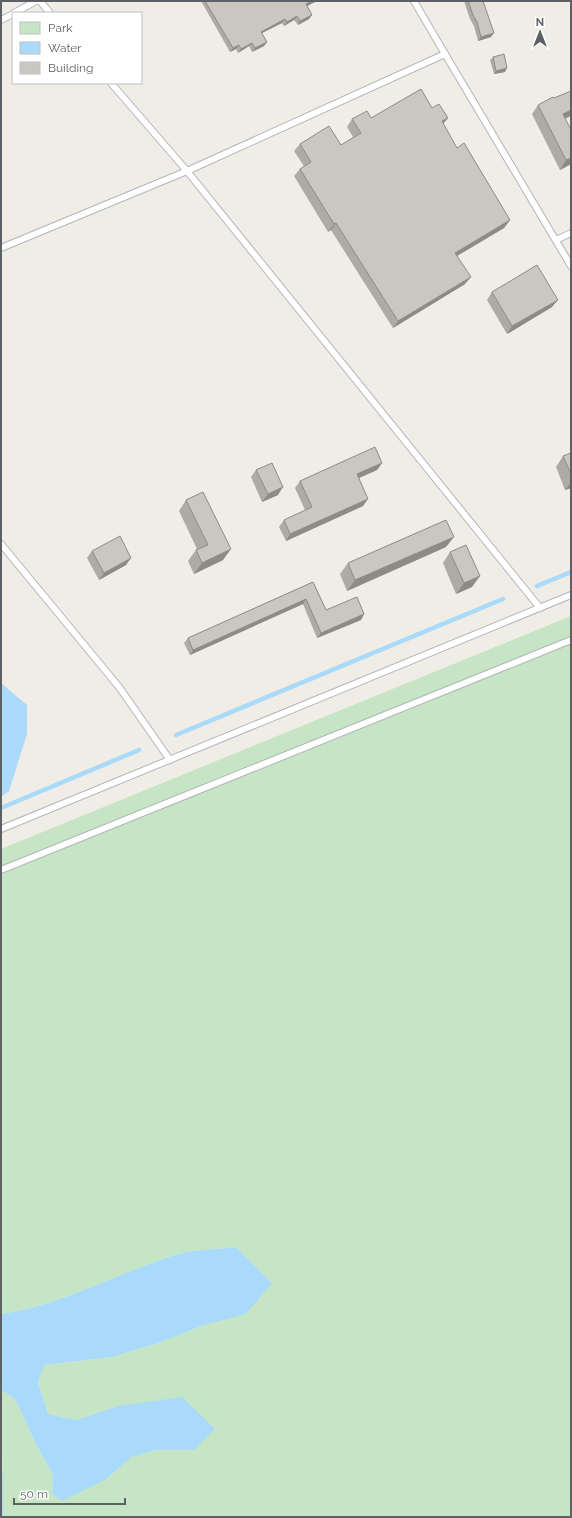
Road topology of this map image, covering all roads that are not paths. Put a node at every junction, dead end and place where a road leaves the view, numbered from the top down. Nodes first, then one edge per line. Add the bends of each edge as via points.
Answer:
1 (36, 1) edge
2 (40, 1) edge
3 (414, 1) edge
4 (16, 12) edge
5 (49, 12) edge
6 (12, 14) edge
7 (1, 20) edge
8 (445, 54) junction
9 (112, 84) edge
10 (187, 171) junction
11 (571, 233) edge
12 (556, 240) junction
13 (1, 248) edge
14 (571, 266) edge
15 (1, 544) edge
16 (571, 595) edge
17 (540, 608) junction
18 (571, 640) edge
19 (170, 760) junction
20 (1, 829) edge
21 (1, 870) edge

1 - 4 lane
2 - 5 lane
3 - 8 lane
6 - 7 lane
8 - 10 lane
8 - 12 lane
9 - 10 lane
10 - 13 lane
10 - 17 lane
11 - 12 lane
12 - 14 lane
15 - 19 lane via 119,687
16 - 17 lane
17 - 19 lane
18 - 21 lane
19 - 20 lane

